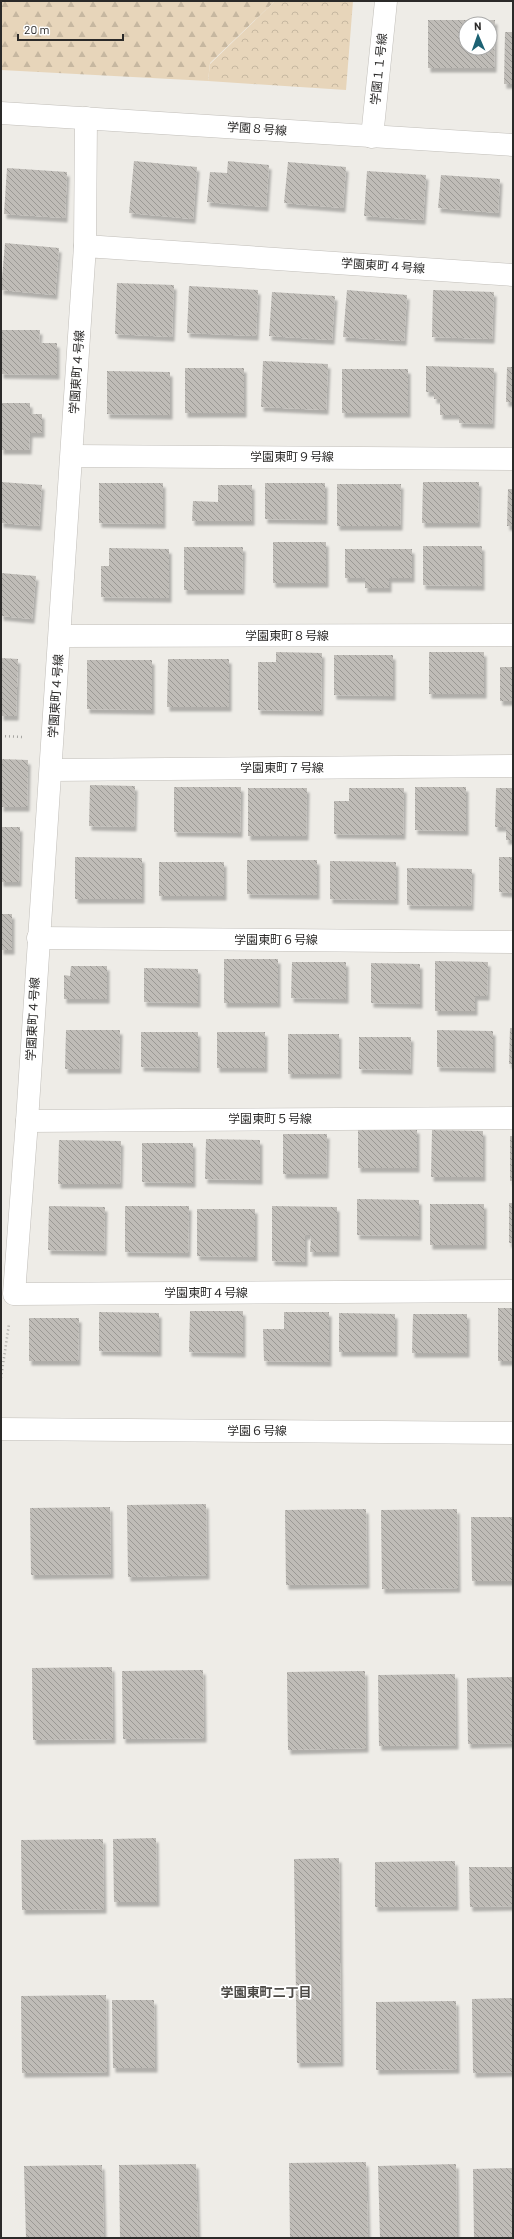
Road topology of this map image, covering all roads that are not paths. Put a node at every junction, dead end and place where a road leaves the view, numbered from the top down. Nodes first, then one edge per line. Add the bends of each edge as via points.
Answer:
1 (386, 1) edge
2 (1, 113) edge
3 (86, 118) junction
4 (372, 137) junction
5 (513, 145) edge
6 (85, 246) junction
7 (513, 275) edge
8 (72, 456) junction
9 (513, 459) edge
10 (513, 635) edge
11 (60, 636) junction
12 (513, 766) edge
13 (51, 770) junction
14 (38, 938) junction
15 (513, 942) edge
16 (513, 1118) edge
17 (27, 1121) junction
18 (513, 1291) edge
19 (1, 1429) edge
20 (513, 1433) edge

1 - 4 street, 学園１１号線
2 - 3 street, 学園８号線
3 - 4 street, 学園８号線
3 - 6 street, 学園東町４号線
4 - 5 street, 学園８号線
6 - 7 street, 学園東町４号線
6 - 8 street, 学園東町４号線
8 - 9 street, 学園東町９号線
8 - 11 street, 学園東町４号線
10 - 11 street, 学園東町８号線
11 - 13 street, 学園東町４号線
12 - 13 street, 学園東町７号線
13 - 14 street, 学園東町４号線
14 - 15 street, 学園東町６号線
14 - 17 street, 学園東町４号線
16 - 17 street, 学園東町５号線
17 - 18 street, 学園東町４号線 via 14,1294
19 - 20 street, 学園６号線

